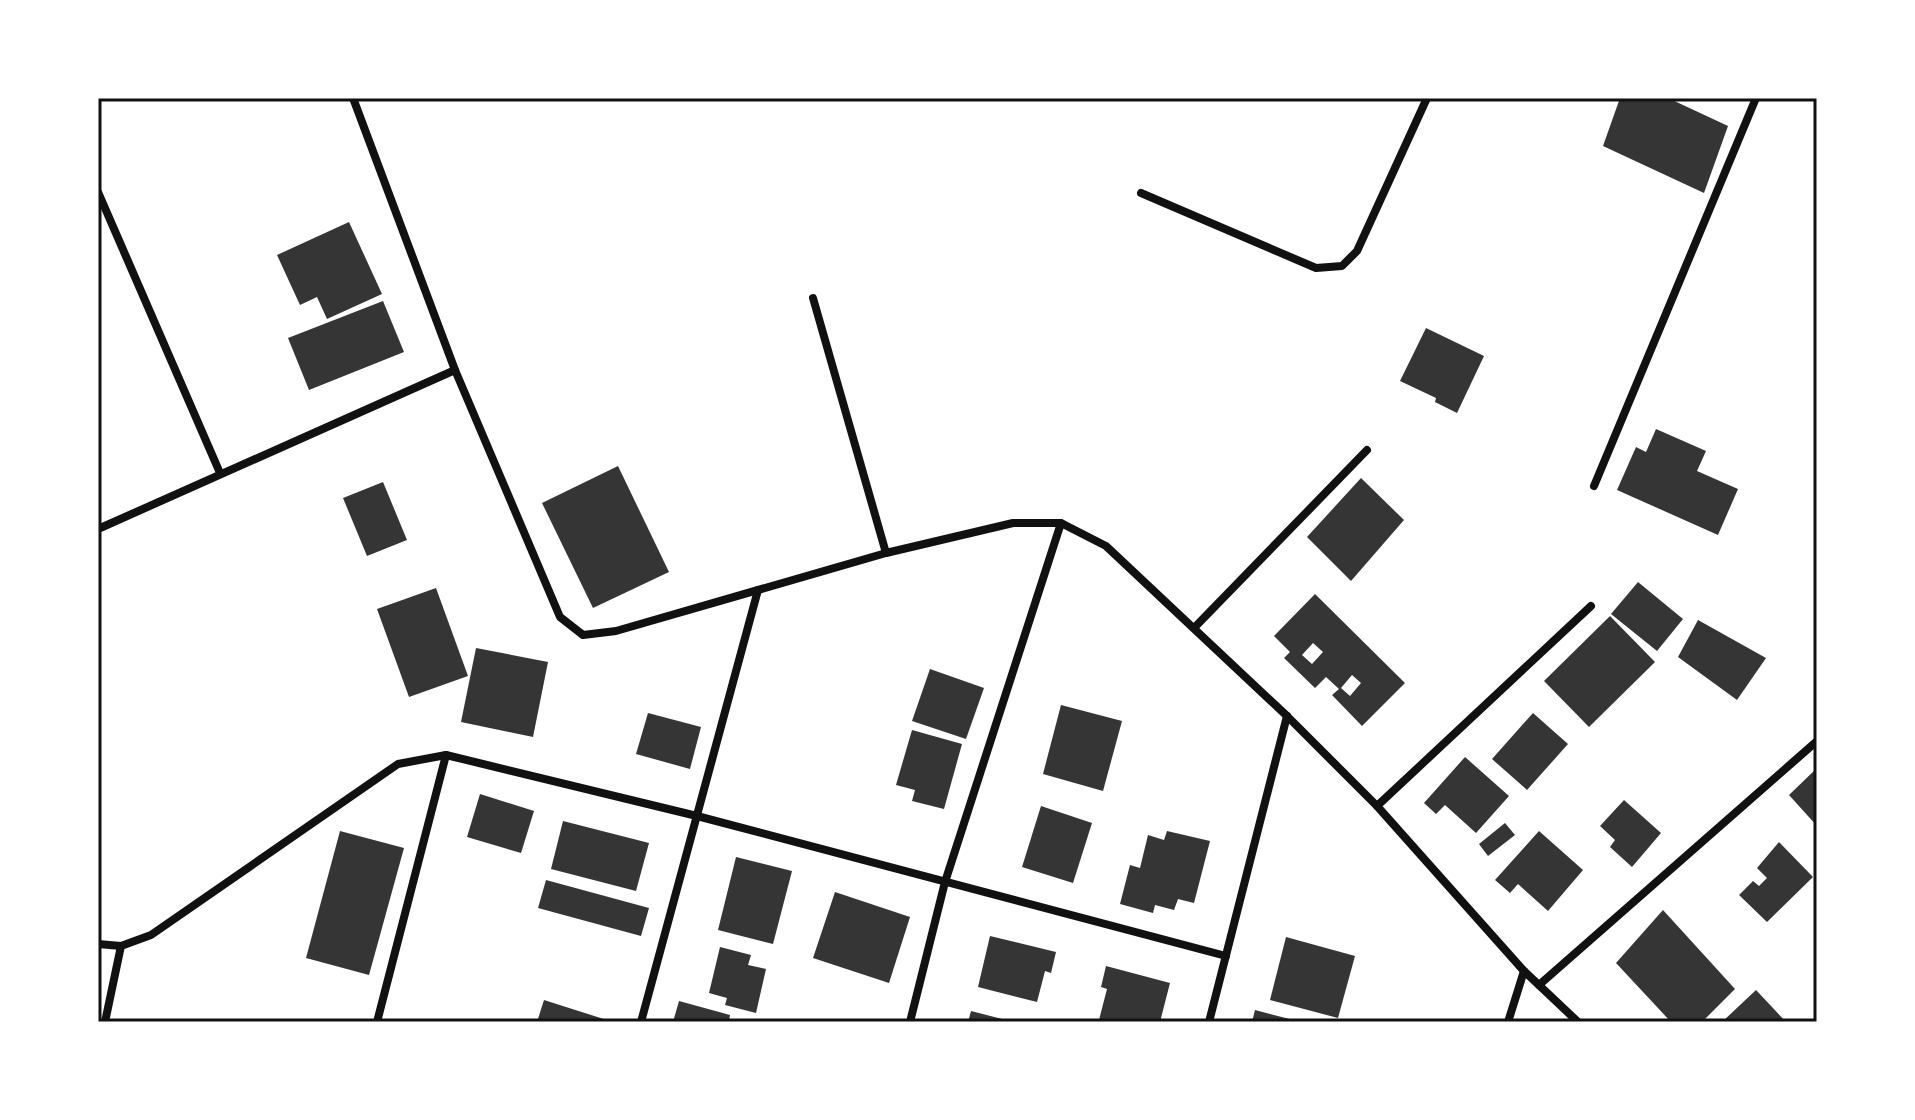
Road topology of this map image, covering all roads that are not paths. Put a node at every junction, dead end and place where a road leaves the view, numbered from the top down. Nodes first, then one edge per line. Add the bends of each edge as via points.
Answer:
1 (353, 98) edge
2 (1427, 98) edge
3 (1756, 98) edge
4 (98, 192) edge
5 (1141, 193) dead end
6 (813, 298) dead end
7 (455, 370) junction
8 (1367, 450) dead end
9 (220, 473) junction
10 (1594, 486) dead end
11 (1061, 523) junction
12 (98, 529) edge
13 (886, 553) junction
14 (758, 590) junction
15 (1591, 606) dead end
16 (1194, 628) junction
17 (1287, 716) junction
18 (1817, 741) edge
19 (446, 755) junction
20 (1377, 806) junction
21 (697, 816) junction
22 (945, 882) junction
23 (98, 944) edge
24 (121, 946) junction
25 (1226, 956) junction
26 (1524, 971) junction
27 (1539, 985) junction
28 (105, 1022) edge
29 (377, 1022) edge
30 (641, 1022) edge
31 (910, 1022) edge
32 (1209, 1022) edge
33 (1508, 1022) edge
34 (1578, 1022) edge

1 - 7 street
2 - 5 street via 1357,251 1342,266 1316,268
3 - 10 street
4 - 9 street
6 - 13 street
7 - 9 street
7 - 14 street via 560,617 583,635 616,631
8 - 16 street
9 - 12 street
11 - 13 street via 1013,523
11 - 16 street via 1106,546
11 - 22 street
13 - 14 street
14 - 21 street
15 - 20 street
16 - 17 street
17 - 20 street
17 - 25 street
18 - 27 street
19 - 21 street
19 - 24 street via 398,764 151,935
19 - 29 street
20 - 26 street
21 - 22 street
21 - 30 street
22 - 25 street
22 - 31 street
23 - 24 street
24 - 28 street
25 - 32 street
26 - 27 street
26 - 33 street
27 - 34 street

